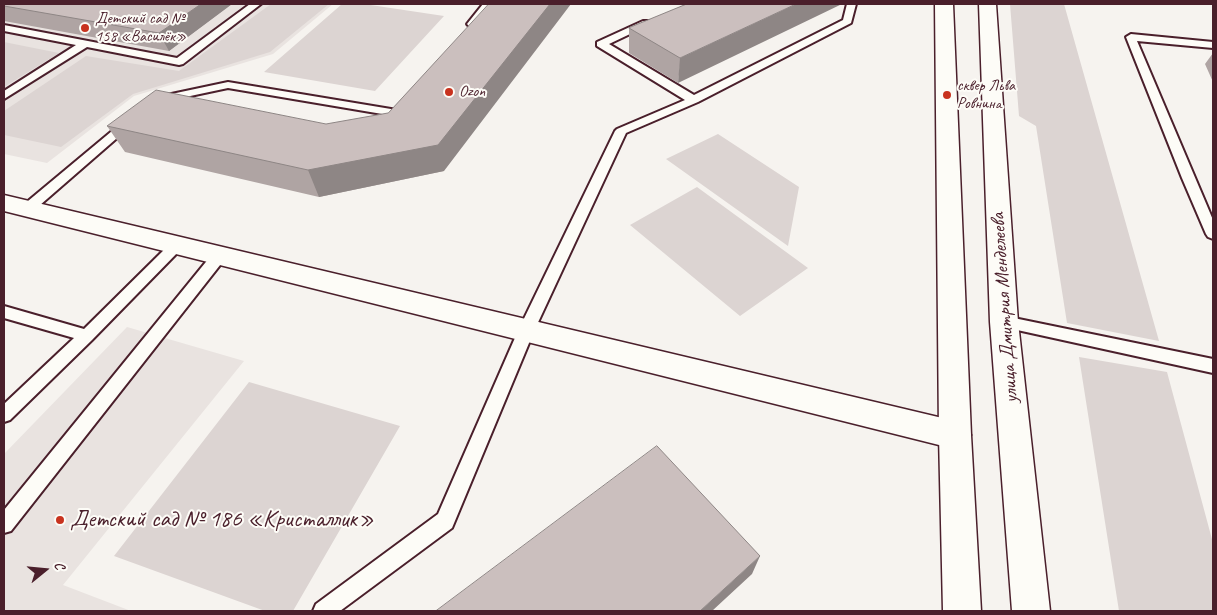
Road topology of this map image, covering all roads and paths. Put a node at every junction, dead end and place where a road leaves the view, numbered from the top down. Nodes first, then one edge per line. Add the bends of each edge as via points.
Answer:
1 (256, 4) edge
2 (488, 4) edge
3 (851, 4) edge
4 (944, 4) edge
5 (987, 4) edge
6 (653, 20) edge
7 (4, 28) edge
8 (465, 33) edge
9 (83, 45) junction
10 (1213, 45) edge
11 (4, 96) edge
12 (412, 100) edge
13 (694, 100) junction
14 (15, 206) edge
15 (1213, 234) edge
16 (177, 245) junction
17 (219, 256) junction
18 (4, 312) edge
19 (1004, 322) junction
20 (526, 331) junction
21 (87, 336) junction
22 (1213, 366) edge
23 (4, 415) edge
24 (955, 435) junction
25 (4, 524) edge
26 (323, 611) edge
27 (962, 611) edge
28 (1031, 611) edge

1 - 9 lane via 178,62
2 - 8 lane
3 - 13 lane via 848,21
4 - 24 street
5 - 19 street, улица Дмитрия Менделеева
6 - 13 lane via 601,44
7 - 9 lane
9 - 11 lane
10 - 15 lane via 1131,37
12 - 14 lane via 400,114 228,85 155,100
13 - 20 lane via 621,131
14 - 16 street
16 - 17 street
16 - 21 lane
17 - 20 street
17 - 25 lane
18 - 21 lane
19 - 22 lane
19 - 28 street, улица Дмитрия Менделеева
20 - 24 street
20 - 26 lane via 445,521
21 - 23 lane
24 - 27 street

